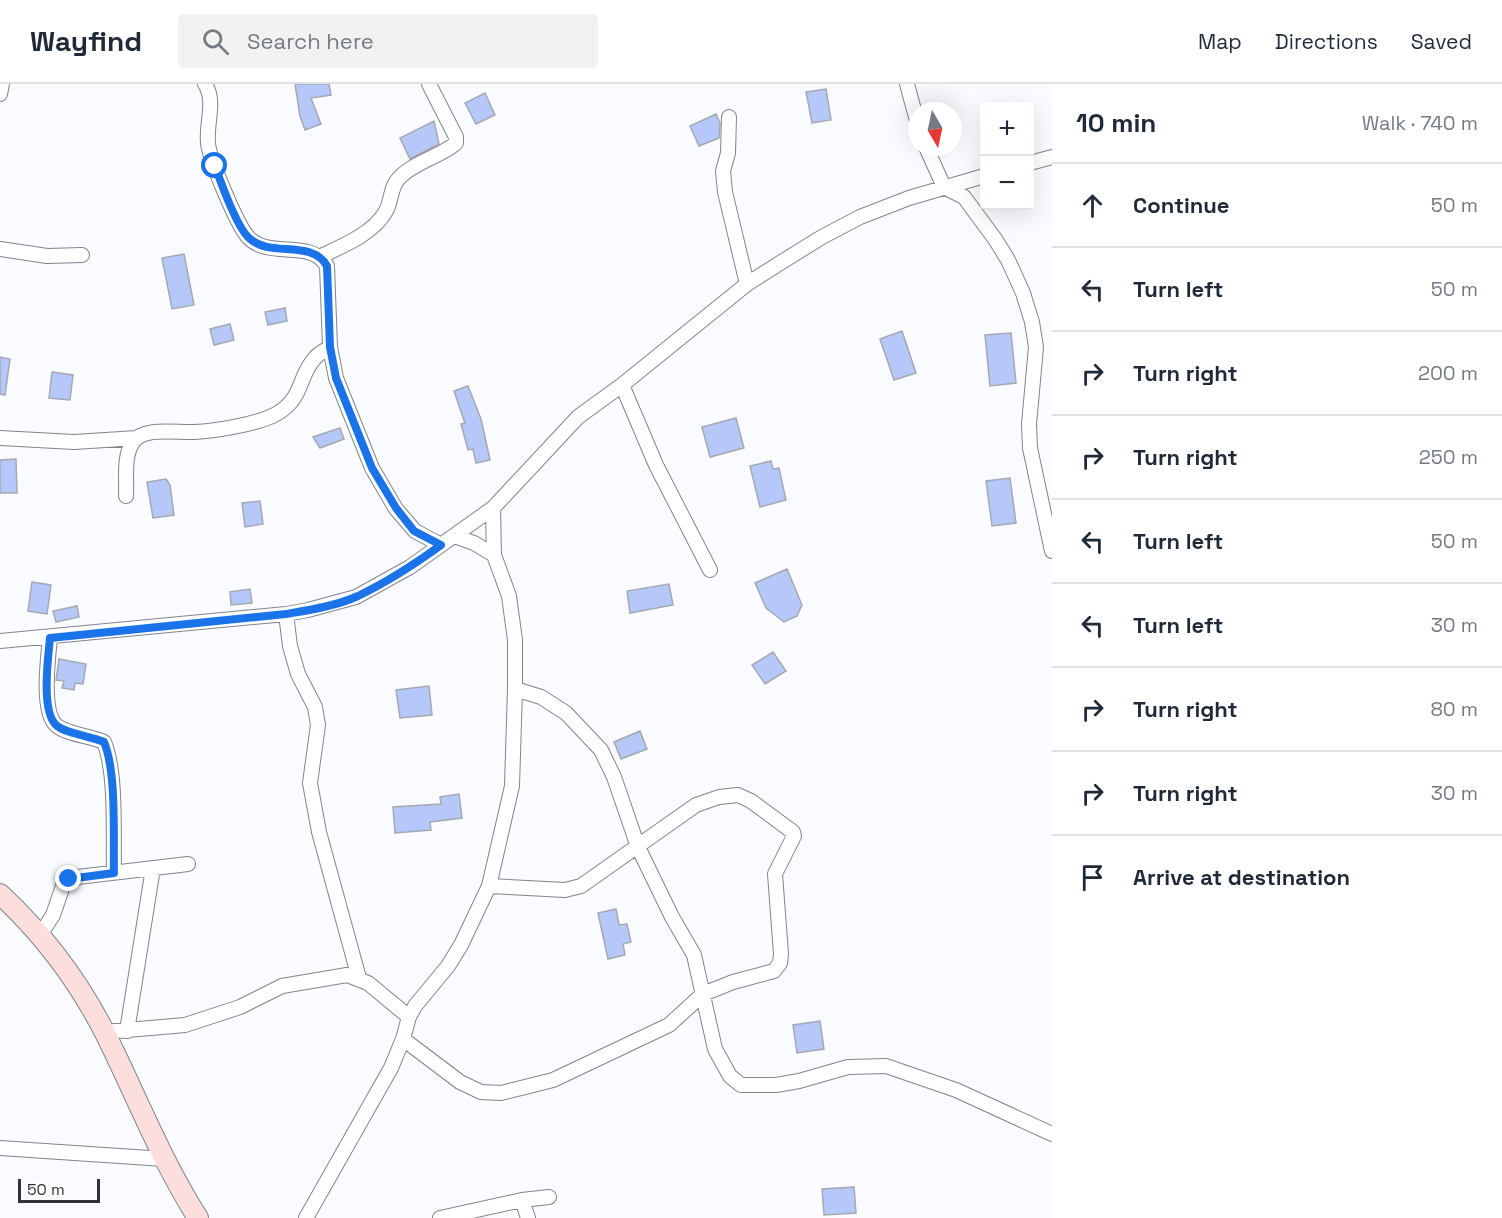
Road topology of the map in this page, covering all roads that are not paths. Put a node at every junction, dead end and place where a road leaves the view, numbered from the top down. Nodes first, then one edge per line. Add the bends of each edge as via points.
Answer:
1 (2, 84) edge
2 (205, 84) edge
3 (429, 84) edge
4 (906, 84) edge
5 (0, 94) edge
6 (911, 102) edge
7 (729, 117) dead end
8 (930, 156) edge
9 (1052, 156) edge
10 (1034, 161) edge
11 (980, 177) edge
12 (968, 181) junction
13 (944, 187) junction
14 (964, 197) junction
15 (0, 249) edge
16 (82, 255) dead end
17 (321, 256) junction
18 (747, 284) junction
19 (330, 347) junction
20 (622, 385) junction
21 (0, 438) edge
22 (137, 438) junction
23 (126, 496) dead end
24 (493, 508) junction
25 (454, 536) junction
26 (441, 545) junction
27 (1052, 551) edge
28 (494, 555) junction
29 (710, 570) dead end
30 (286, 614) junction
31 (50, 638) junction
32 (0, 641) edge
33 (515, 689) junction
34 (638, 847) junction
35 (188, 864) dead end
36 (153, 868) junction
37 (114, 873) junction
38 (489, 886) junction
39 (0, 894) edge
40 (39, 937) junction
41 (359, 978) junction
42 (703, 994) junction
43 (409, 1017) junction
44 (127, 1031) junction
45 (104, 1032) junction
46 (403, 1039) junction
47 (1052, 1134) edge
48 (0, 1148) edge
49 (164, 1159) junction
50 (549, 1197) dead end
51 (522, 1200) junction
52 (198, 1218) edge
53 (306, 1218) edge
54 (440, 1218) edge
55 (528, 1218) edge

1 - 5 street
2 - 17 street via 211,95 208,144 228,200 247,236 271,248
3 - 17 street via 456,143 399,177 386,211 373,226
4 - 6 street
7 - 18 street via 723,171 725,192
8 - 13 street
9 - 10 street
11 - 12 street
12 - 13 street
12 - 14 street
13 - 14 street
13 - 18 street via 860,217
14 - 27 street via 1008,260 1032,322 1036,347 1030,448
15 - 16 street via 47,256
17 - 19 street via 327,266
18 - 20 street
19 - 22 street via 309,366 290,405 275,415 240,426 144,434
19 - 26 street via 336,378 372,468 414,531
20 - 24 street via 578,417
20 - 29 street via 656,465
21 - 22 street via 74,442
22 - 23 street via 128,454
24 - 25 street
24 - 28 street
25 - 26 street
25 - 28 street
26 - 30 street via 356,597
28 - 33 street via 509,596 515,640
30 - 31 street
30 - 41 street via 298,674 315,707 318,724 310,783 319,832
31 - 32 street
31 - 37 street via 46,688 55,725 104,742 109,753
33 - 34 street via 541,697 566,713 601,750
33 - 38 street via 512,786
34 - 38 street via 581,886 566,890
34 - 42 street via 694,955
34 - 42 street via 696,805 738,795 793,832 794,840 775,873 780,963 774,971
35 - 36 street
36 - 37 street
36 - 44 street
37 - 40 street via 64,883 53,915
38 - 43 street via 461,945
39 - 40 street
40 - 45 street via 71,975
41 - 43 street
41 - 44 street via 337,975 282,986 213,1017 185,1025
42 - 46 street via 669,1025 553,1080 501,1093 481,1092 460,1082
42 - 47 street via 715,1049 730,1076 741,1084 776,1085 848,1067 886,1066 956,1090
43 - 46 street
44 - 45 street
45 - 49 street
46 - 53 street via 391,1068
48 - 49 street
49 - 52 street
50 - 51 street
51 - 54 street
51 - 55 street

